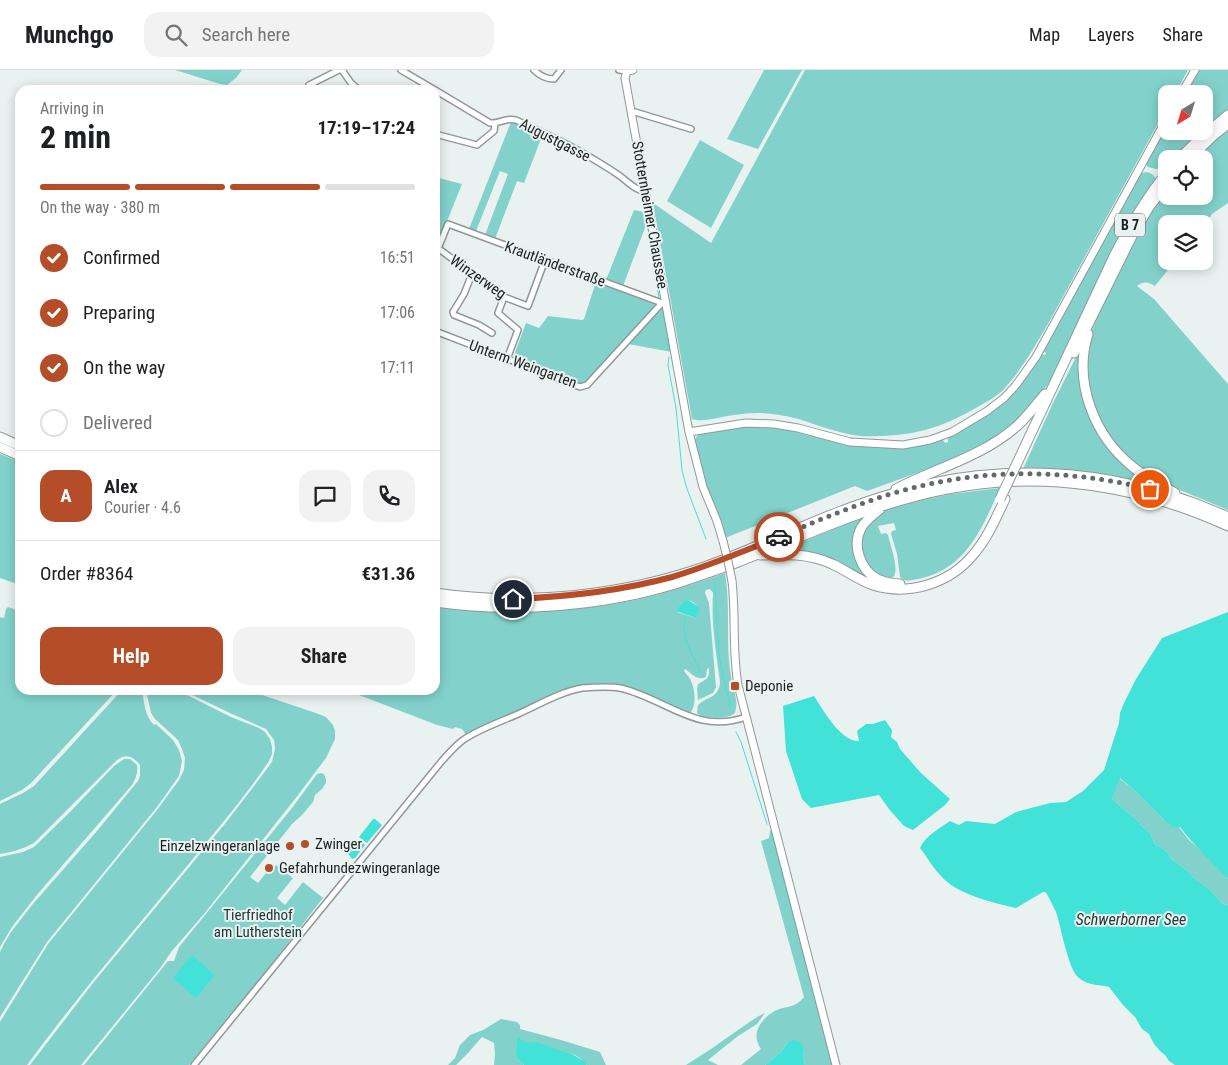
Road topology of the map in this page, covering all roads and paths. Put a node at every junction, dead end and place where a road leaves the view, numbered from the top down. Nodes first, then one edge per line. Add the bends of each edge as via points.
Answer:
1 (340, 70) edge
2 (401, 70) edge
3 (534, 70) edge
4 (561, 70) edge
5 (626, 70) edge
6 (1195, 70) edge
7 (309, 85) dead end
8 (352, 85) edge
9 (426, 85) edge
10 (1186, 85) edge
11 (440, 93) edge
12 (632, 112) junction
13 (1228, 115) edge
14 (495, 124) junction
15 (1228, 124) edge
16 (691, 129) dead end
17 (440, 135) edge
18 (1158, 135) edge
19 (1188, 150) edge
20 (1198, 150) edge
21 (1158, 185) edge
22 (646, 192) junction
23 (1158, 196) edge
24 (440, 246) edge
25 (440, 250) edge
26 (545, 260) junction
27 (472, 274) junction
28 (504, 297) junction
29 (664, 303) junction
30 (1094, 313) junction
31 (440, 333) edge
32 (492, 333) dead end
33 (507, 359) junction
34 (1058, 373) junction
35 (689, 432) junction
36 (0, 437) edge
37 (15, 444) edge
38 (0, 447) edge
39 (15, 454) edge
40 (1021, 459) junction
41 (876, 499) junction
42 (1002, 499) junction
43 (1191, 502) junction
44 (888, 504) junction
45 (1228, 517) edge
46 (1228, 526) edge
47 (752, 556) junction
48 (440, 594) edge
49 (440, 603) edge
50 (746, 717) junction
51 (194, 1065) edge
52 (836, 1065) edge

1 - 7 street
1 - 8 street
2 - 9 street
3 - 4 street via 541,76 554,79
5 - 12 street, Stotternheimer Chaussee
6 - 10 street
11 - 14 street
12 - 16 street
12 - 22 street, Stotternheimer Chaussee
13 - 19 highway
14 - 17 street via 494,131 477,145
14 - 22 street, Augustgasse via 510,118 516,120 586,154
15 - 20 highway
18 - 35 street via 1036,357 1016,385 987,411 952,432 903,445 850,442 774,424 746,423
21 - 34 highway, B 7 via 1126,232
22 - 29 street, Stotternheimer Chaussee
23 - 30 highway, B 7 via 1132,236
24 - 26 street, Krautländerstraße via 448,224
25 - 27 street, Winzerweg
26 - 28 street, Winzerweg via 528,306
26 - 29 street, Krautländerstraße
27 - 28 street, Winzerweg
27 - 32 street via 453,312
28 - 33 street via 498,313 518,330
29 - 33 street, Unterm Weingarten via 587,385 580,387
29 - 35 street, Stotternheimer Chaussee
30 - 40 highway
30 - 43 highway via 1085,347 1083,372 1088,401 1097,424 1128,464
31 - 33 street, Unterm Weingarten
34 - 40 highway
34 - 41 highway via 1035,406 1008,434
35 - 50 street, Stotternheimer Chaussee, bridge via 703,487 717,520 728,561 734,598 735,668
36 - 37 highway
38 - 39 highway
40 - 42 highway, bridge
41 - 43 highway via 949,480 1034,473 1129,484
41 - 48 highway via 706,566 642,584 550,598 513,599
42 - 44 highway via 978,541 961,560 930,579 907,584 878,579 862,564 858,553 861,528 870,516
42 - 47 highway via 990,530 973,556 942,580 918,588 872,585 832,564 808,556
43 - 45 highway
44 - 46 highway via 949,488 988,483 1058,482 1158,499
44 - 47 highway
47 - 49 highway via 675,584 586,602 511,607
50 - 51 street via 730,721 703,721 634,692 618,688 581,688 472,734 437,766
50 - 52 street, Stotternheimer Chaussee

